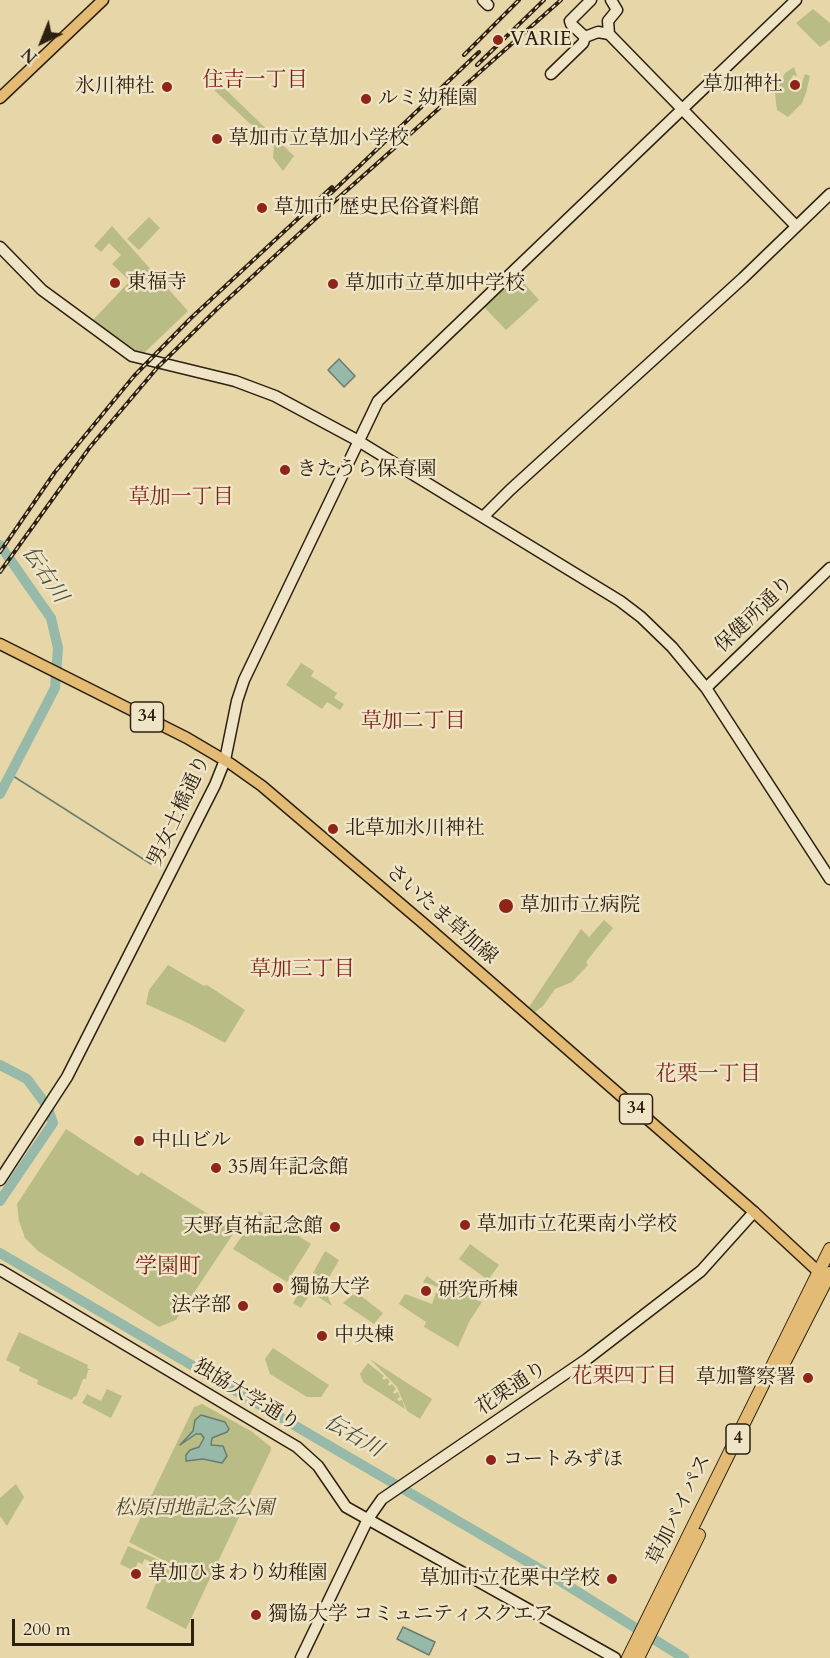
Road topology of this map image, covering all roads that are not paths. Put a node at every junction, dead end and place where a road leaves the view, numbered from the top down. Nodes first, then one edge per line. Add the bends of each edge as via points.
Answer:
1 (103, 0) edge
2 (591, 0) edge
3 (611, 0) edge
4 (796, 0) edge
5 (609, 34) junction
6 (585, 37) junction
7 (551, 74) dead end
8 (0, 98) edge
9 (682, 109) junction
10 (830, 194) edge
11 (796, 226) junction
12 (0, 247) edge
13 (359, 441) junction
14 (483, 516) junction
15 (830, 568) edge
16 (0, 644) edge
17 (706, 688) junction
18 (225, 760) junction
19 (830, 879) edge
20 (0, 1180) edge
21 (754, 1212) junction
22 (830, 1249) edge
23 (0, 1270) edge
24 (827, 1275) edge
25 (368, 1519) junction
26 (641, 1642) junction
27 (301, 1658) edge
28 (615, 1658) edge
29 (628, 1658) edge
30 (638, 1658) edge

1 - 8 main road
2 - 6 street via 570,22
3 - 5 street via 617,10 608,21
4 - 9 street, 男女土橋通り
5 - 6 street via 597,32
5 - 9 street
6 - 7 street via 583,44
9 - 11 street
9 - 13 street, 男女土橋通り via 382,396
10 - 11 street
11 - 14 street
12 - 13 street via 42,290 132,356 249,385
13 - 14 street
13 - 18 street, 男女土橋通り via 244,680
14 - 17 street via 630,608 672,647
15 - 17 street, 保健所通り
16 - 18 main road, さいたま草加線 / 34
17 - 19 street
18 - 20 street, 男女土橋通り via 79,1056
18 - 21 main road, さいたま草加線 / 34 via 302,819
21 - 24 main road, さいたま草加線 / 34
21 - 25 street, 花栗通り via 701,1271 587,1359 387,1495
22 - 24 highway, 草加バイパス / 4
23 - 25 street, 独協大学通り via 306,1453 343,1504
24 - 26 highway, 草加バイパス / 4
25 - 27 street, 花栗通り
25 - 28 street, 独協大学通り
26 - 29 highway, 草加バイパス / 4
26 - 30 highway, 草加バイパス / 4

